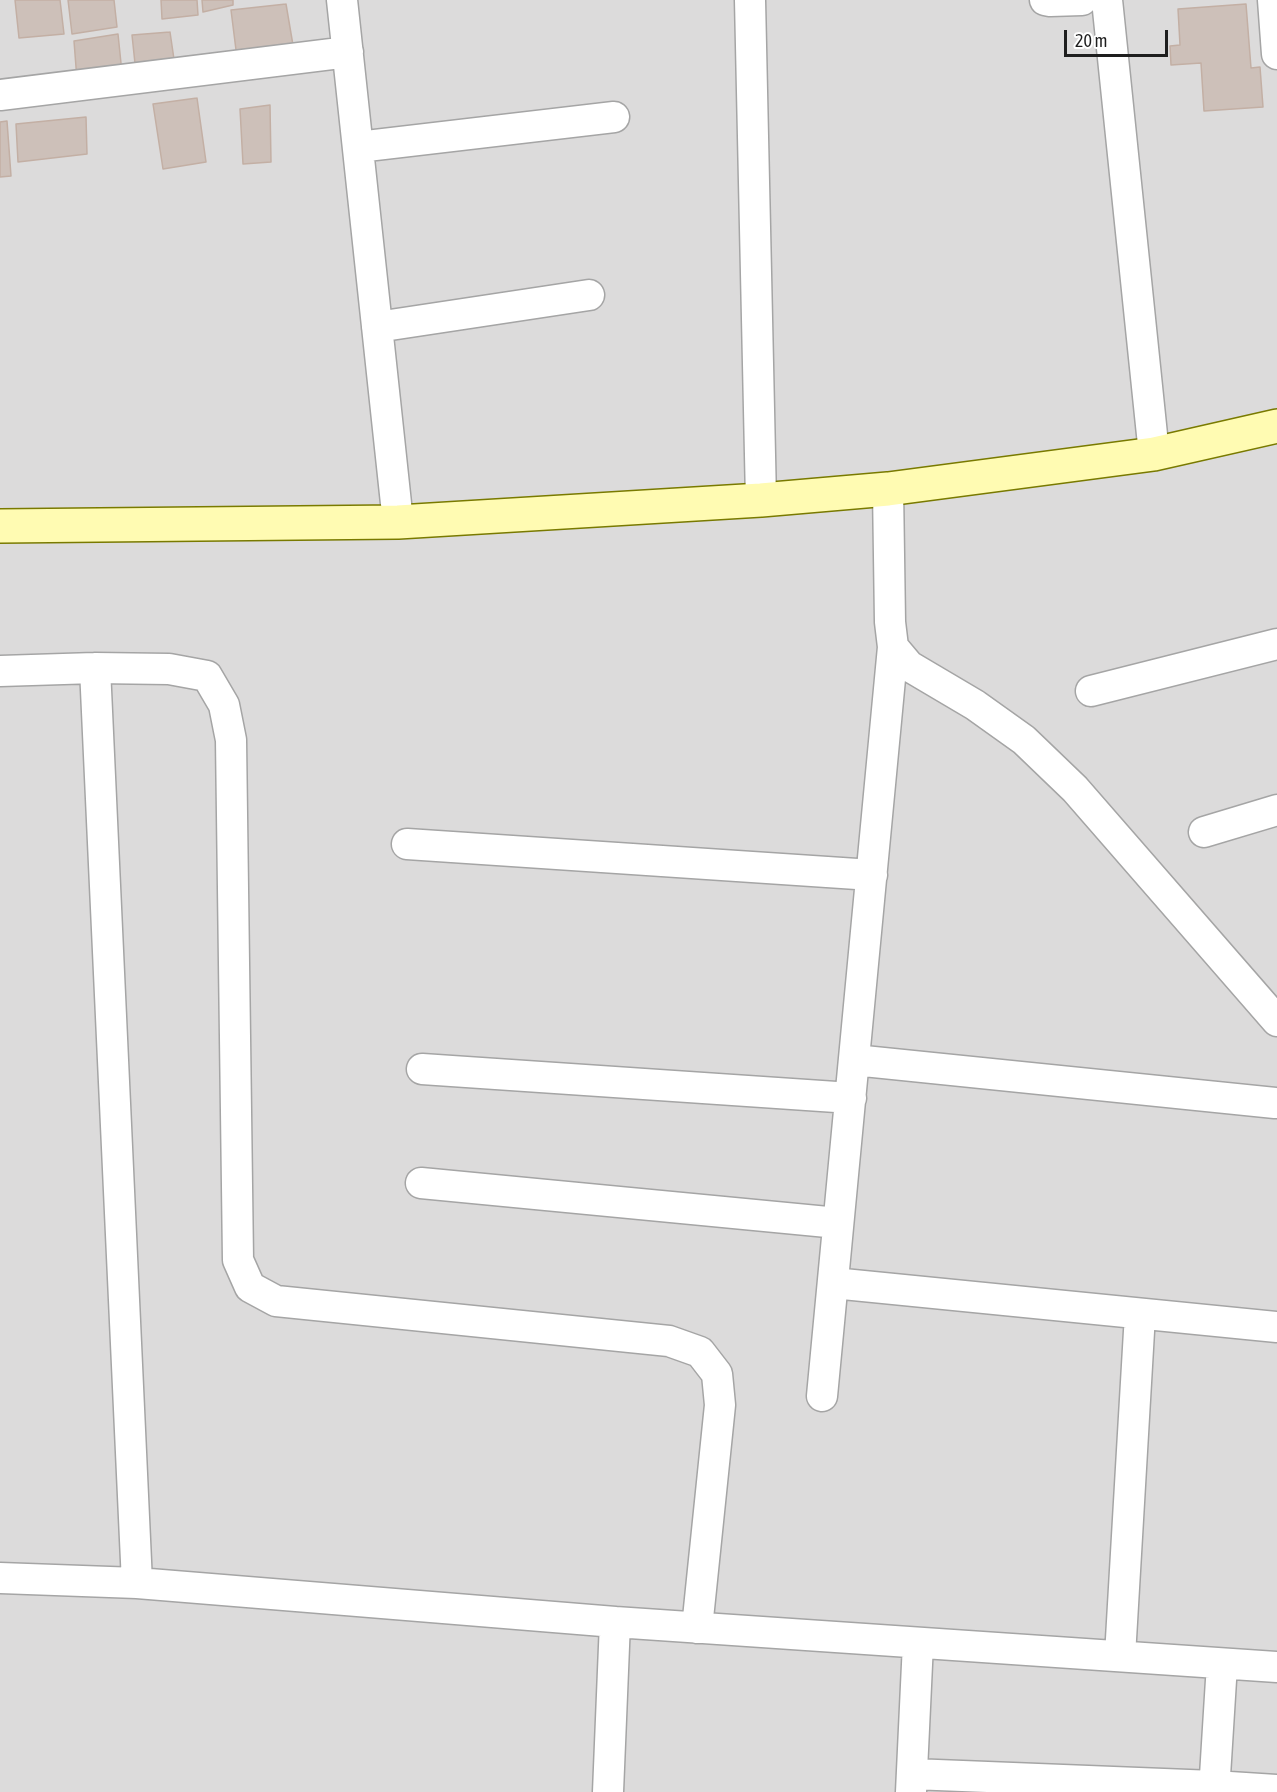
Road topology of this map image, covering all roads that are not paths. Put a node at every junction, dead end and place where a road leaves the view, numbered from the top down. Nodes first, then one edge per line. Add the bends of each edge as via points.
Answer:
1 (342, 0) edge
2 (750, 0) edge
3 (1045, 0) edge
4 (1082, 0) edge
5 (1107, 0) edge
6 (1274, 0) edge
7 (348, 52) junction
8 (1277, 54) edge
9 (0, 95) edge
10 (614, 117) dead end
11 (358, 147) junction
12 (589, 295) dead end
13 (376, 327) junction
14 (1277, 426) edge
15 (1154, 454) junction
16 (888, 489) junction
17 (760, 500) junction
18 (398, 522) junction
19 (0, 526) edge
20 (893, 646) junction
21 (1275, 650) edge
22 (95, 668) junction
23 (0, 671) edge
24 (1091, 691) dead end
25 (1277, 810) edge
26 (1204, 832) dead end
27 (407, 844) dead end
28 (872, 875) junction
29 (1277, 1022) edge
30 (854, 1060) junction
31 (422, 1069) dead end
32 (850, 1098) junction
33 (1275, 1103) dead end
34 (422, 1183) dead end
35 (838, 1223) junction
36 (832, 1283) junction
37 (1140, 1314) junction
38 (1277, 1327) edge
39 (822, 1396) dead end
40 (0, 1578) edge
41 (137, 1583) junction
42 (615, 1622) junction
43 (697, 1628) junction
44 (918, 1643) junction
45 (1120, 1656) junction
46 (1222, 1664) junction
47 (1277, 1667) edge
48 (911, 1783) edge
49 (1214, 1789) edge
50 (1277, 1790) edge
51 (608, 1792) edge

1 - 7 street
2 - 17 street
3 - 4 street
5 - 15 street
6 - 8 street
7 - 9 street
7 - 11 street
10 - 11 street
11 - 13 street
12 - 13 street
13 - 18 street
14 - 15 main road
15 - 16 main road
16 - 17 main road
16 - 20 street
17 - 18 main road
18 - 19 main road
20 - 28 street
20 - 29 street via 909,666 1024,740 1058,773
21 - 24 street
22 - 23 street
22 - 41 street
22 - 43 street via 170,669 207,676 224,705 231,740 238,1260 250,1287 276,1301 669,1341 700,1352 717,1374 720,1405
25 - 26 street
27 - 28 street
28 - 30 street
30 - 32 street
30 - 33 street
31 - 32 street
32 - 35 street
34 - 35 street
35 - 36 street
36 - 37 street
36 - 39 street
37 - 38 street
37 - 45 street
40 - 41 street
41 - 42 street
42 - 43 street
42 - 51 street
43 - 44 street
44 - 45 street
44 - 48 street
45 - 46 street
46 - 47 street
46 - 49 street
48 - 49 street
49 - 50 street

